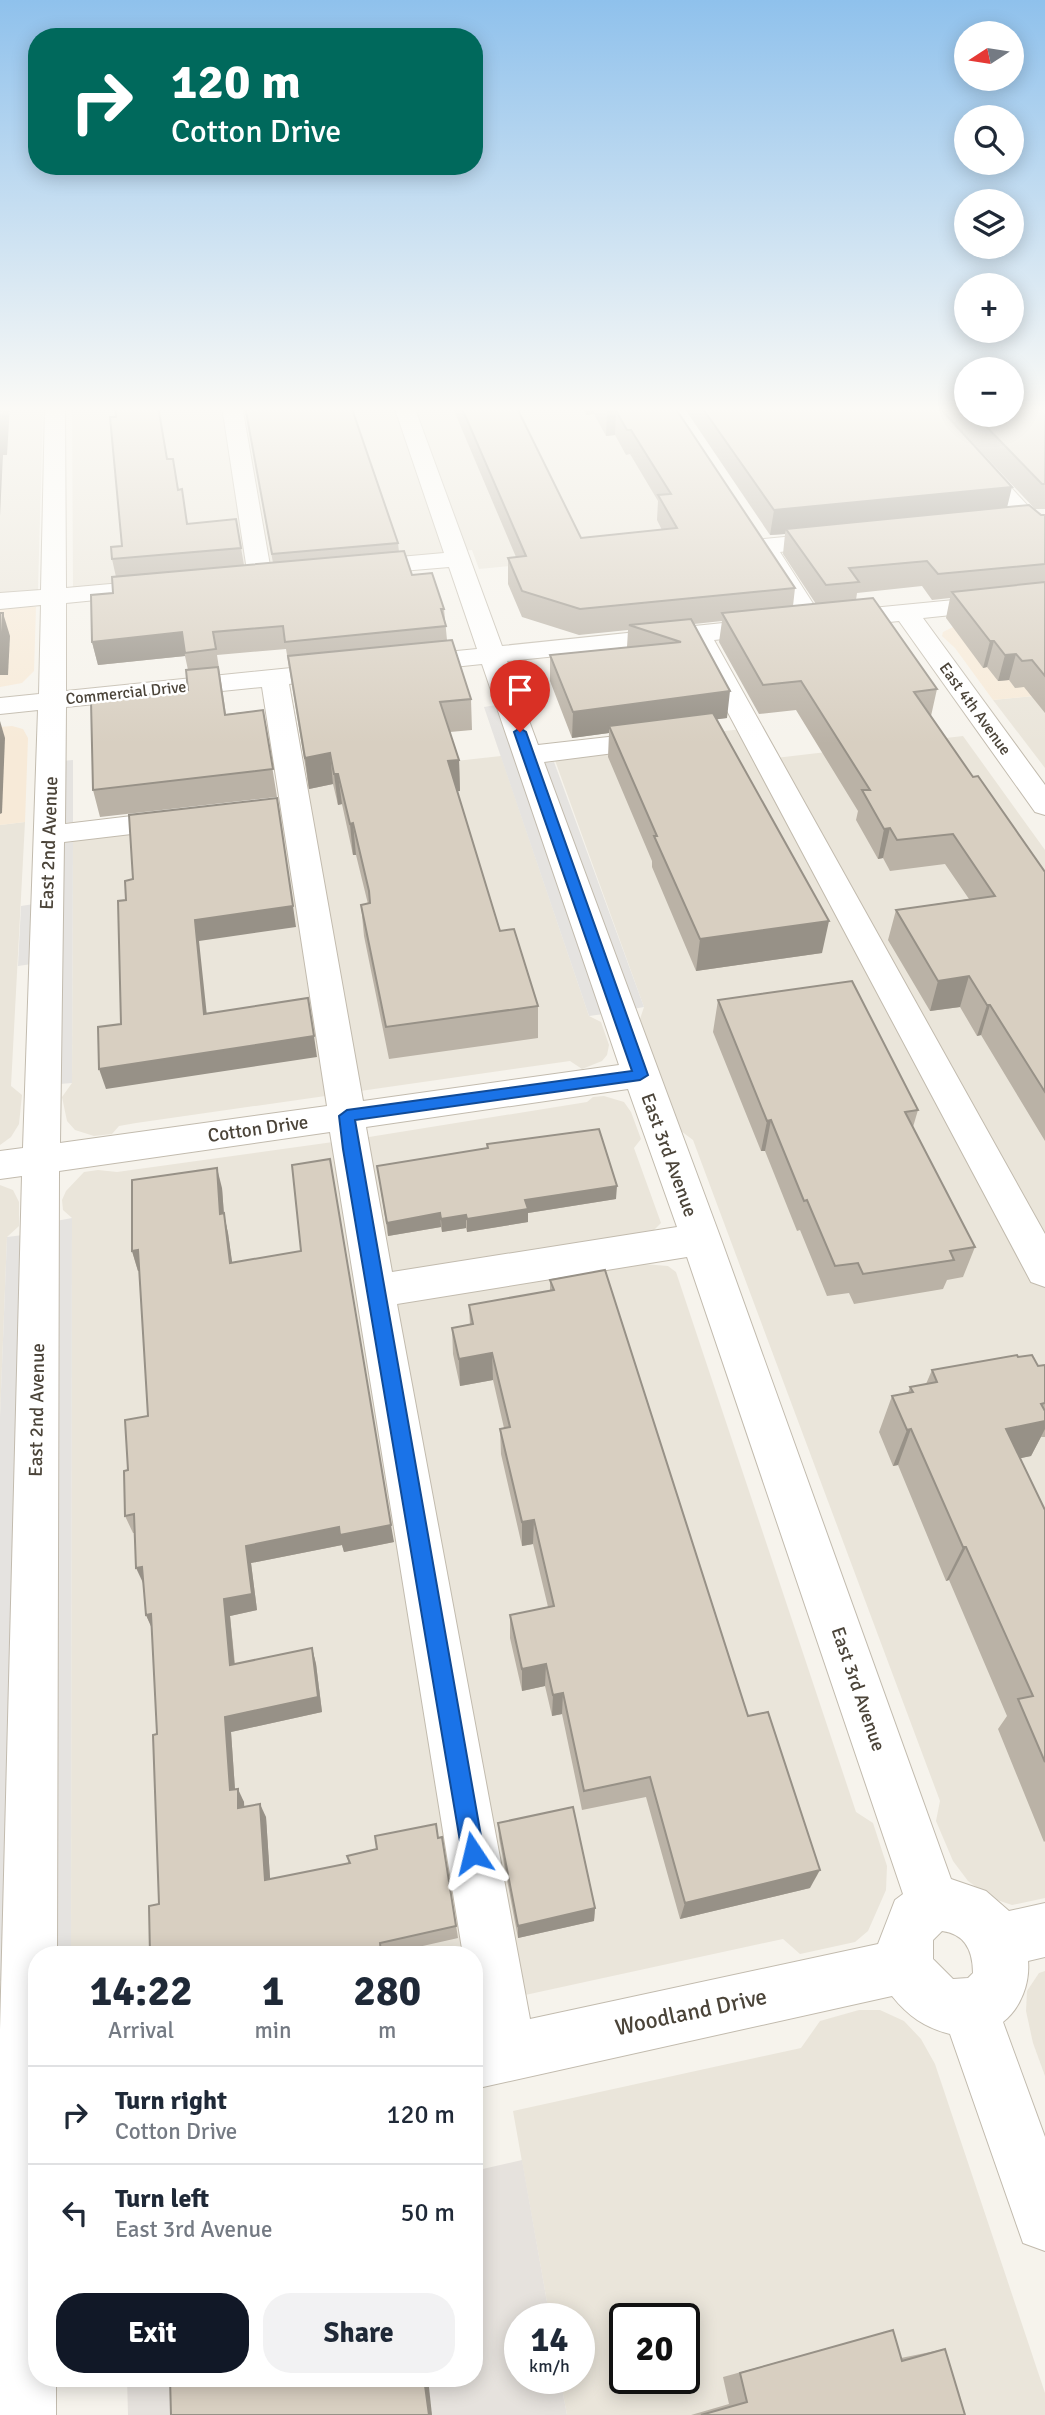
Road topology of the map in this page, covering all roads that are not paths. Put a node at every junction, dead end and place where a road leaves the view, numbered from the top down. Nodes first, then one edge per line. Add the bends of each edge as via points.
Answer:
1 (53, 519) edge
2 (250, 519) edge
3 (444, 519) edge
4 (1037, 519) edge
5 (998, 523) edge
6 (750, 525) edge
7 (863, 537) edge
8 (1045, 537) edge
9 (764, 546) junction
10 (458, 559) junction
11 (325, 571) edge
12 (286, 575) edge
13 (260, 577) junction
14 (233, 580) edge
15 (192, 583) edge
16 (52, 597) junction
17 (1045, 598) edge
18 (0, 601) edge
19 (906, 612) junction
20 (812, 621) junction
21 (698, 634) junction
22 (492, 655) junction
23 (379, 667) edge
24 (327, 673) edge
25 (274, 678) junction
26 (52, 700) junction
27 (0, 706) edge
28 (683, 737) edge
29 (528, 755) junction
30 (1045, 806) edge
31 (204, 817) edge
32 (48, 835) junction
33 (640, 1075) junction
34 (347, 1116) junction
35 (20, 1163) edge
36 (701, 1239) junction
37 (1045, 1272) edge
38 (376, 1291) junction
39 (933, 1904) junction
40 (1021, 1936) edge
41 (29, 1946) edge
42 (474, 1946) edge
43 (907, 1965) junction
44 (483, 2003) edge
45 (970, 2009) junction
46 (491, 2056) edge
47 (1045, 2221) edge
48 (28, 2276) edge
49 (23, 2415) edge

1 - 16 street, East 2nd Avenue
2 - 13 street
3 - 10 street, East 3rd Avenue
4 - 5 street
4 - 8 street
6 - 9 street
7 - 9 street
9 - 20 street
10 - 11 street
10 - 22 street, East 3rd Avenue
12 - 13 street
13 - 14 street
15 - 16 street
16 - 18 street
16 - 26 street, East 2nd Avenue
17 - 19 street
19 - 20 street
19 - 30 street, East 4th Avenue
20 - 21 street
21 - 22 street
21 - 37 street via 737,730
22 - 23 street
22 - 29 street, East 3rd Avenue
24 - 25 street, Commercial Drive
25 - 26 street, Commercial Drive
25 - 34 street via 283,807
26 - 27 street, Commercial Drive
26 - 32 street, East 2nd Avenue
28 - 29 street
29 - 33 street, East 3rd Avenue
31 - 32 street
32 - 35 street, East 2nd Avenue
33 - 34 street, Cotton Drive
33 - 36 street, East 3rd Avenue
34 - 35 street, Cotton Drive
34 - 38 street
35 - 41 street, East 2nd Avenue
36 - 38 street
36 - 39 street, East 3rd Avenue
38 - 42 street
39 - 40 street via 952,1903 987,1925
39 - 43 street via 918,1912 908,1927 903,1945
40 - 45 street via 1002,1965 998,1986 987,2000
43 - 45 street via 917,1985 933,2000 951,2008
43 - 46 street, Woodland Drive
44 - 46 street
45 - 47 street
48 - 49 street, East 2nd Avenue

